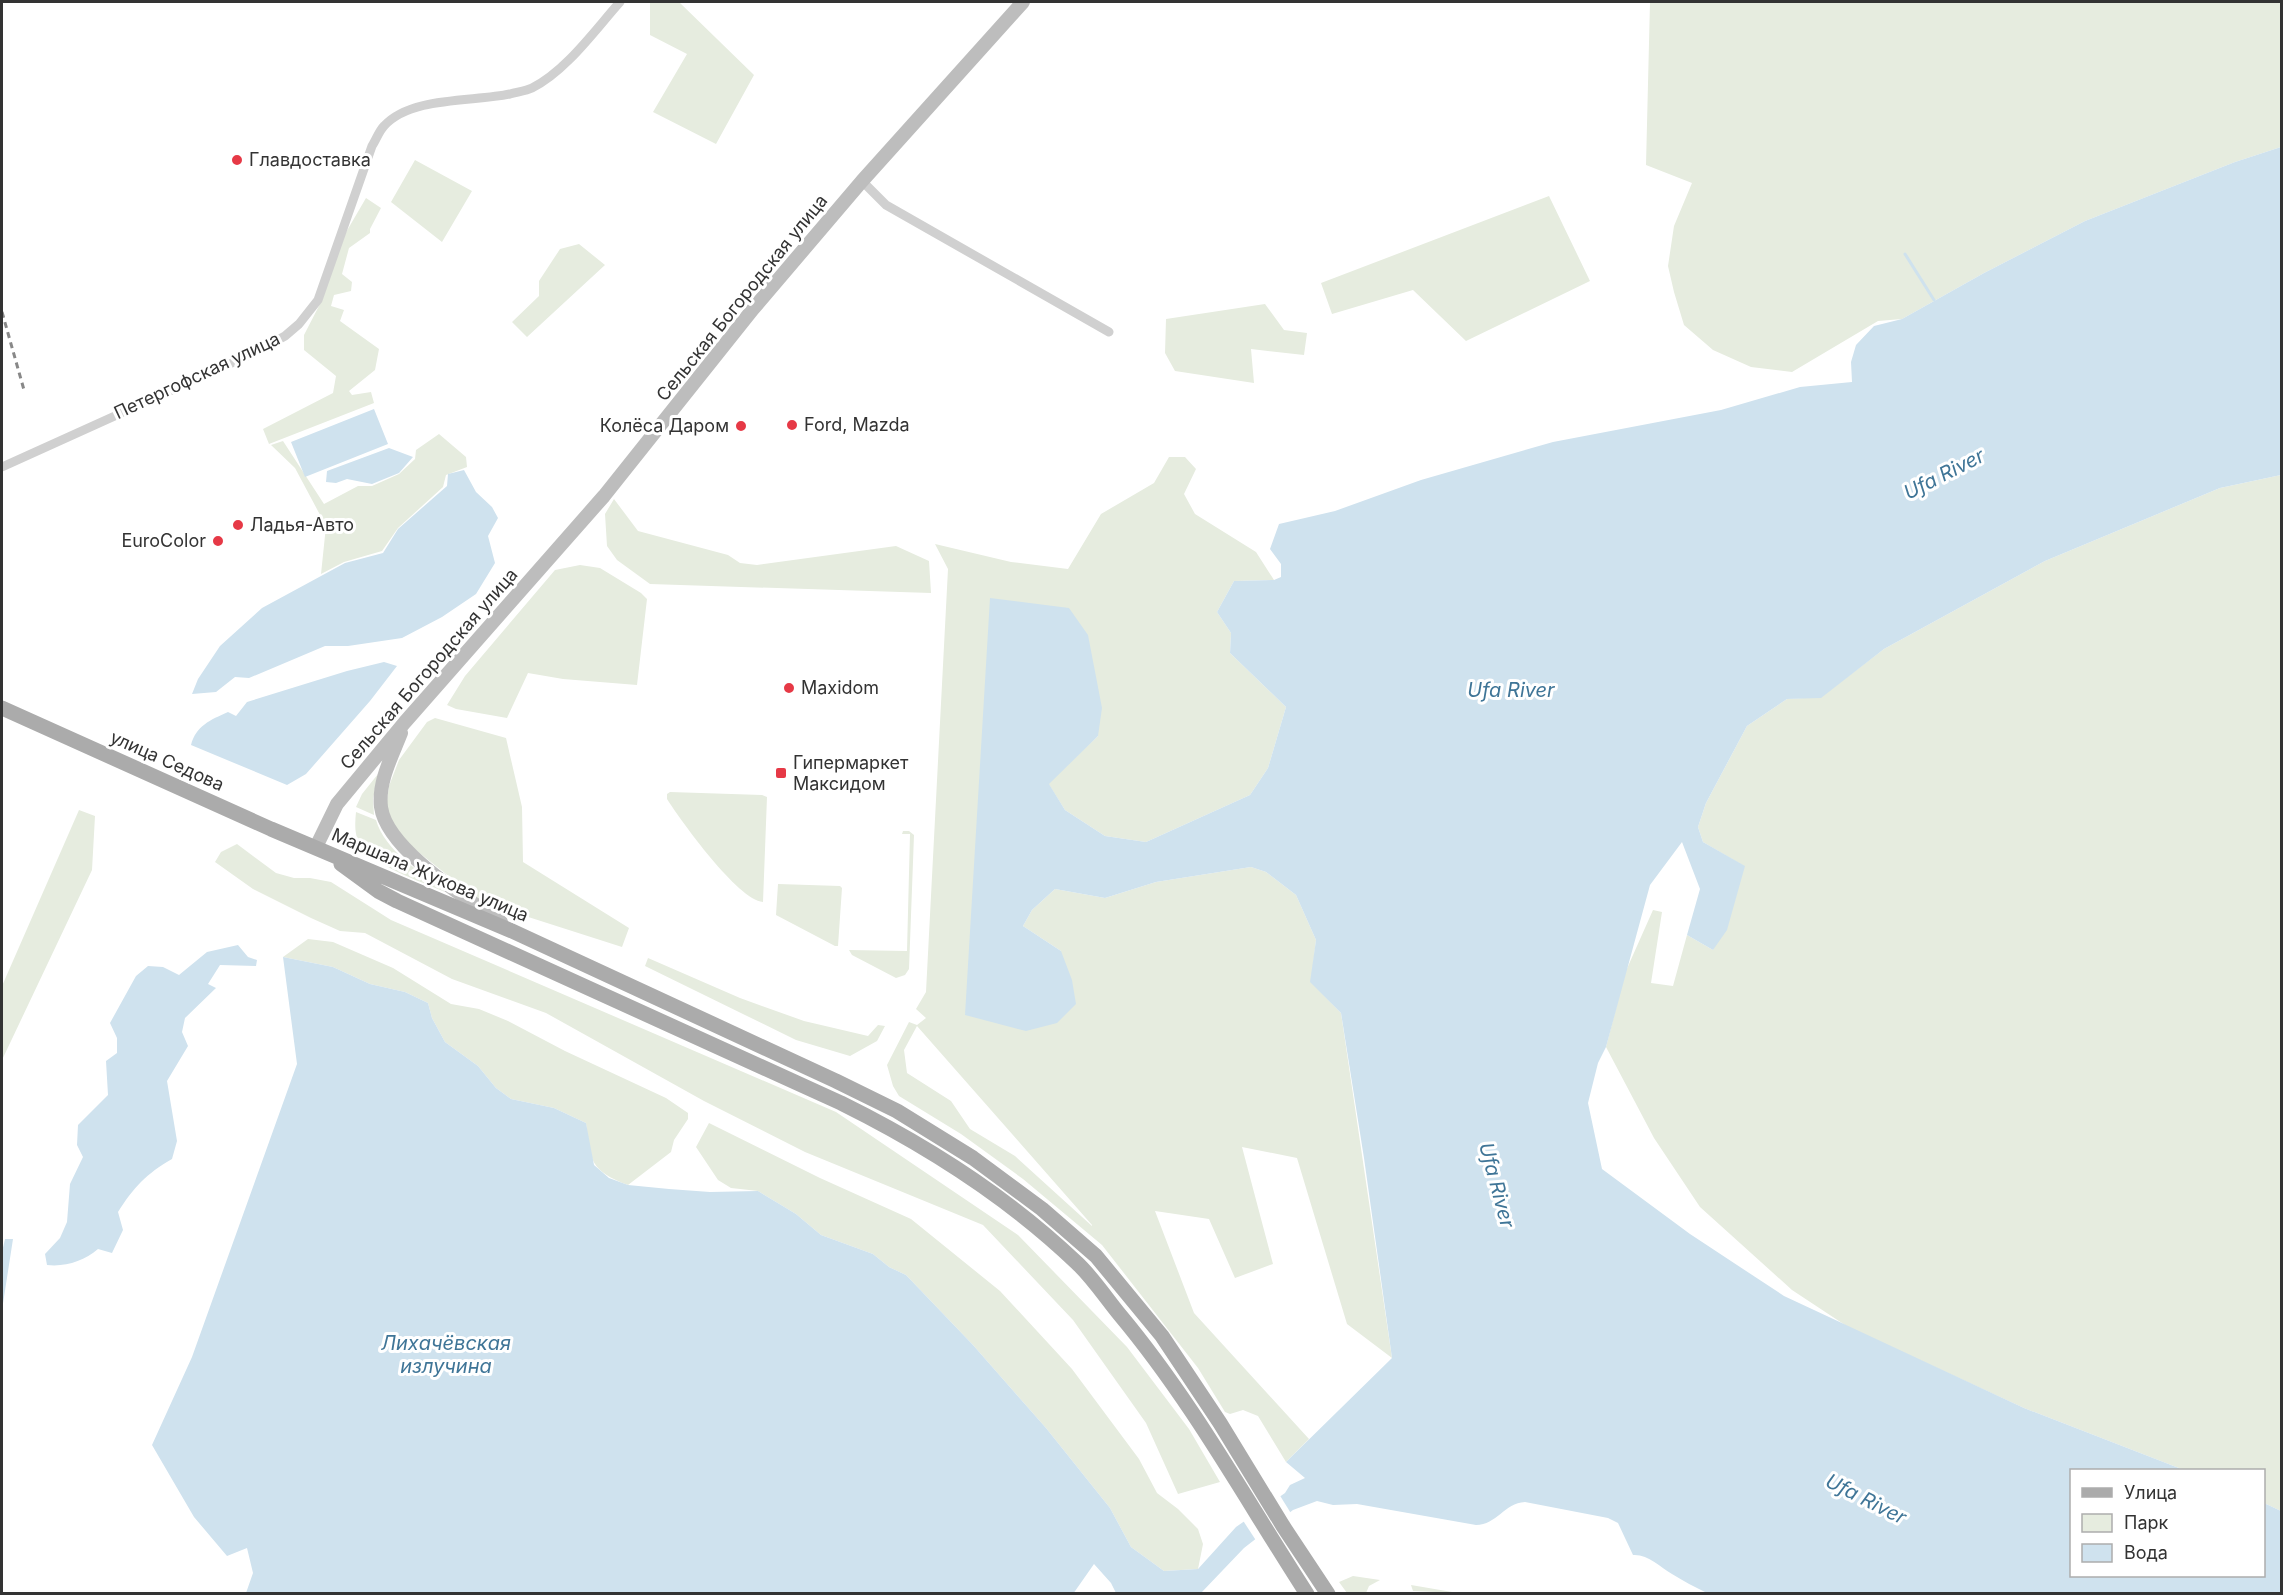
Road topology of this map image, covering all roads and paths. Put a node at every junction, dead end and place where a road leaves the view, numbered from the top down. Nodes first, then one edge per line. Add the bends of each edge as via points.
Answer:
1 (620, 2) edge
2 (1023, 2) edge
3 (862, 181) junction
4 (1109, 332) dead end
5 (2, 466) edge
6 (2, 708) edge
7 (405, 722) junction
8 (316, 847) junction
9 (512, 931) junction
10 (1326, 1591) edge
11 (1307, 1593) edge

1 - 5 street, Петергофская улица via 554,74 531,89 493,98 430,104 401,114 384,126 372,146 318,300 285,336
2 - 3 main road, Сельская Богородская улица
3 - 4 street via 886,205
3 - 7 main road, Сельская Богородская улица via 753,309 604,496
6 - 8 main road, улица Седова
7 - 8 main road, Сельская Богородская улица via 338,804
7 - 9 main road via 382,783 381,807 388,828 432,873
8 - 9 main road, Маршала Жукова улица
8 - 11 main road, Маршала Жукова улица via 397,901 888,1126 1032,1222 1079,1264 1155,1357
9 - 10 main road, Маршала Жукова улица via 897,1111 972,1158 1042,1209 1095,1256 1162,1336

